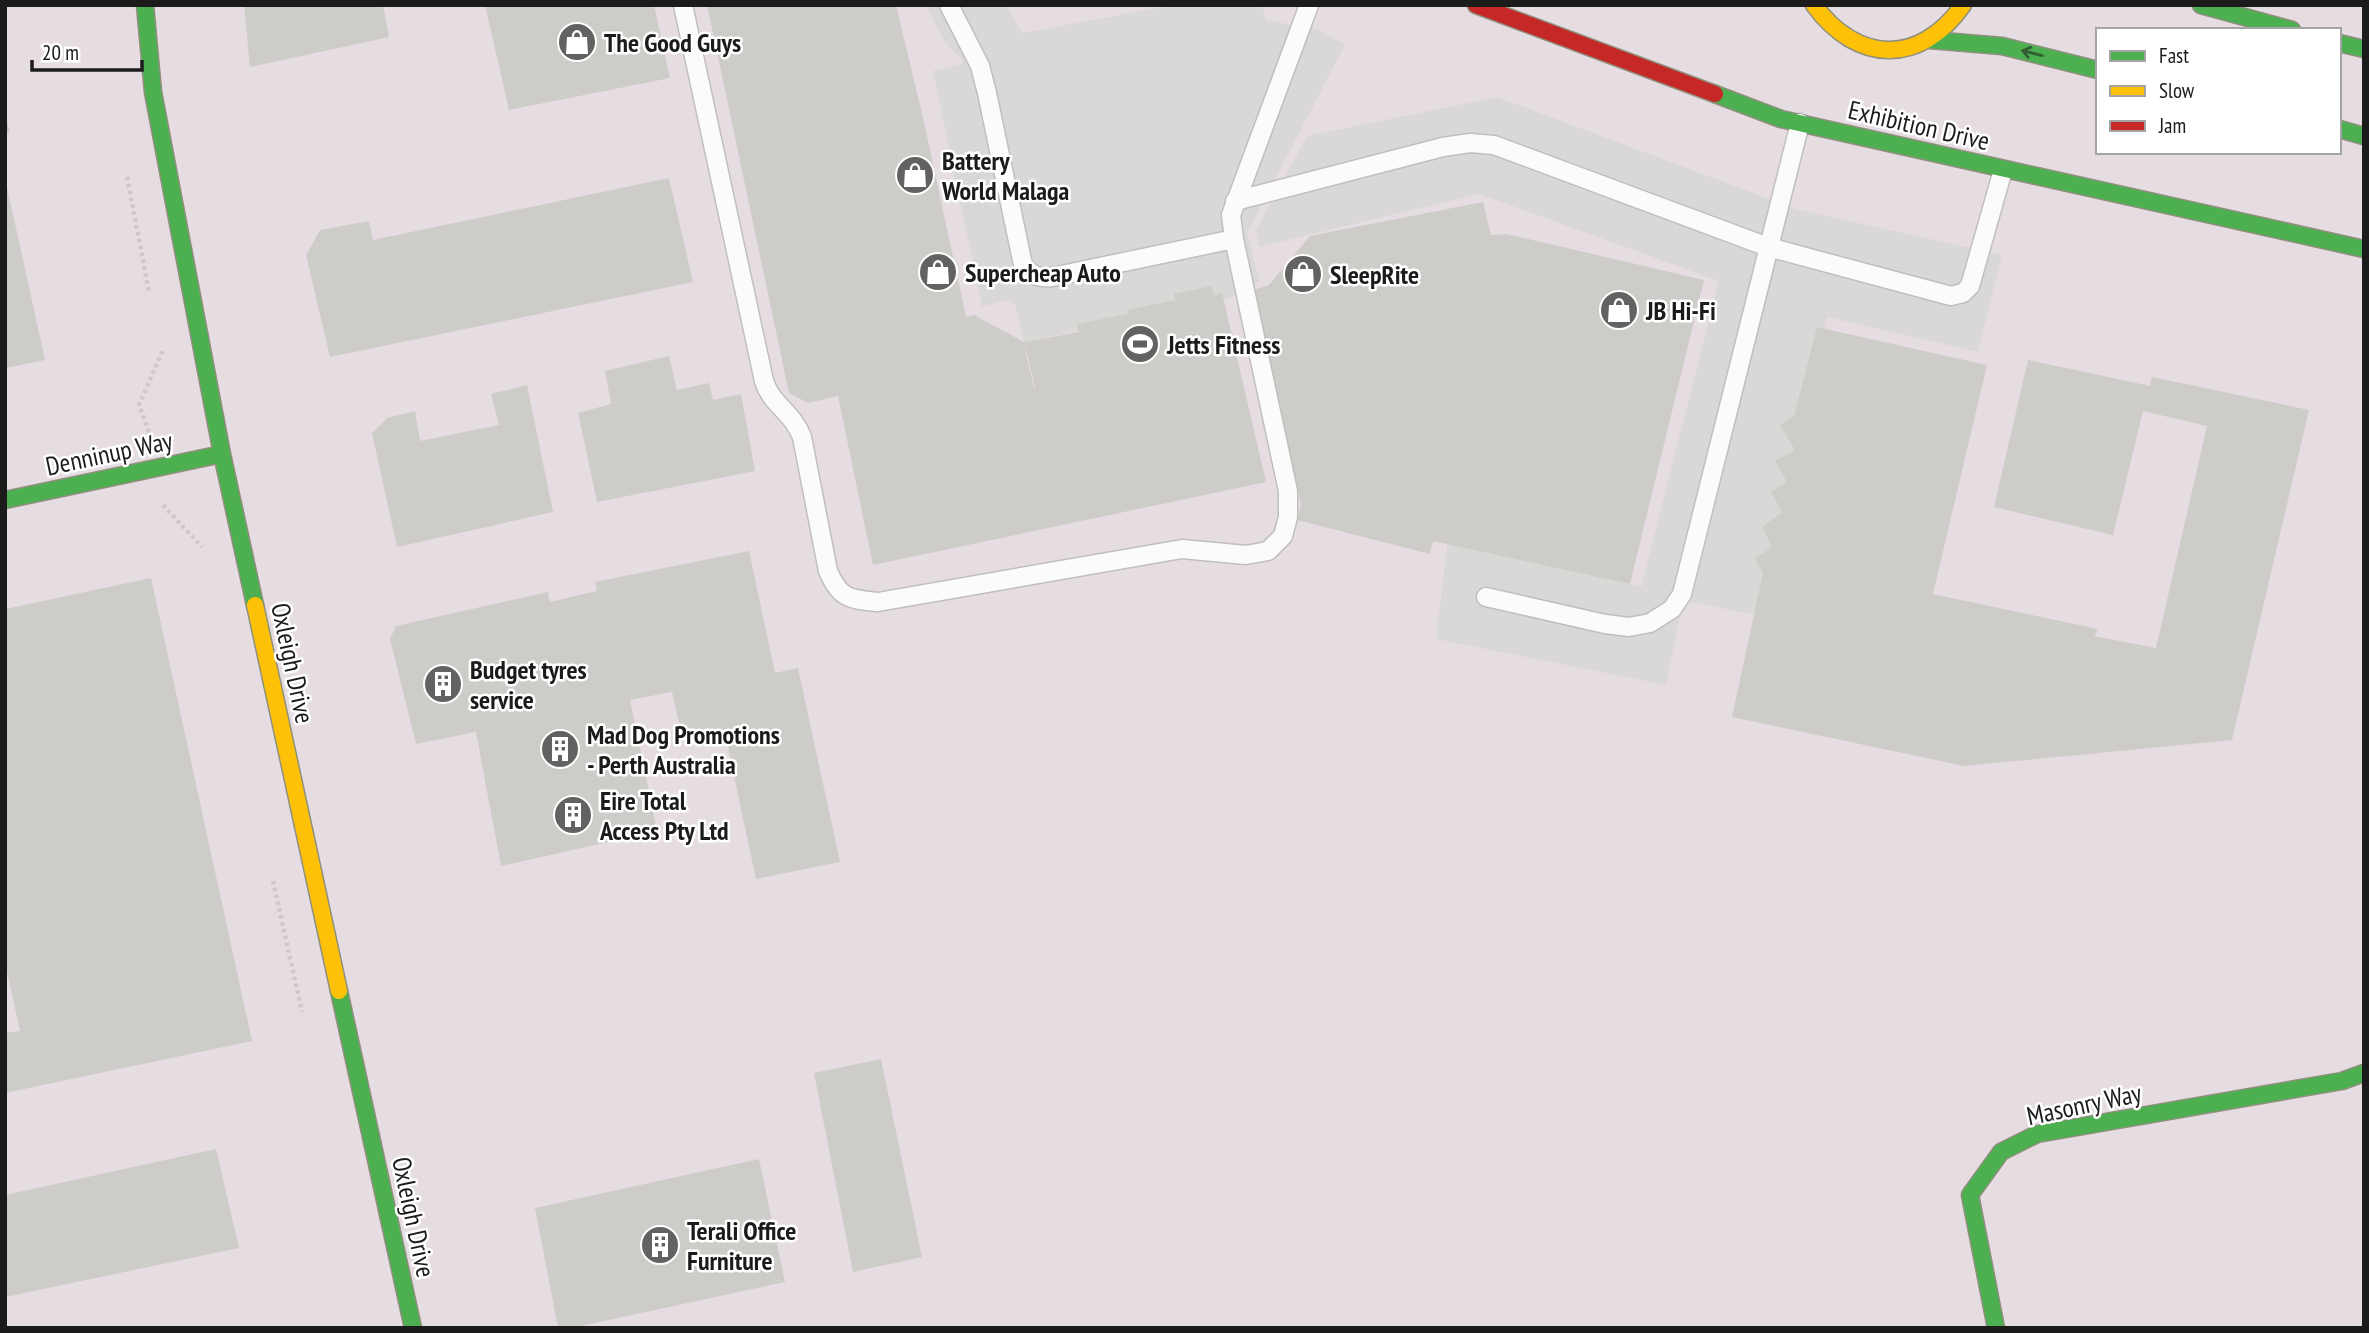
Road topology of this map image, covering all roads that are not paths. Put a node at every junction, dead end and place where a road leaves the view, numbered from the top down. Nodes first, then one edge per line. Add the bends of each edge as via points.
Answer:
1 (145, 5) edge
2 (683, 5) edge
3 (949, 5) edge
4 (1309, 5) edge
5 (1476, 5) edge
6 (1814, 5) edge
7 (1963, 5) edge
8 (2201, 5) edge
9 (2285, 28) edge
10 (1930, 40) junction
11 (2341, 43) edge
12 (2364, 49) edge
13 (2096, 70) edge
14 (1800, 123) junction
15 (2341, 130) edge
16 (2364, 135) edge
17 (2003, 170) junction
18 (1235, 201) junction
19 (1234, 239) junction
20 (1768, 247) junction
21 (2364, 249) edge
22 (222, 454) junction
23 (5, 500) edge
24 (1486, 597) dead end
25 (2364, 1073) edge
26 (413, 1328) edge
27 (1996, 1328) edge

1 - 22 street, Oxleigh Drive via 153,92
2 - 19 lane via 764,381 768,394 799,429 828,572 836,589 855,600 878,602 1182,549 1246,555 1277,545 1288,517 1288,491
3 - 19 lane via 979,66 1023,265 1031,274 1052,277
4 - 18 lane
5 - 14 street, Exhibition Drive
6 - 10 street via 1829,25 1851,41 1877,49 1904,48
7 - 10 street via 1955,19
8 - 9 street
13 -> 10 street via 2002,46
11 - 12 street
14 - 17 street, Exhibition Drive
14 - 20 lane
15 - 16 street
17 - 20 lane via 1970,286 1963,293 1951,296
17 - 21 street, Exhibition Drive
18 - 19 lane via 1231,215
18 - 20 lane via 1443,147 1482,143 1524,154
20 - 24 lane via 1682,594 1672,609 1650,623 1629,627
22 - 23 street, Denninup Way
22 - 26 street, Oxleigh Drive
25 - 27 street, Masonry Way via 2342,1081 2037,1134 2001,1152 1970,1195

